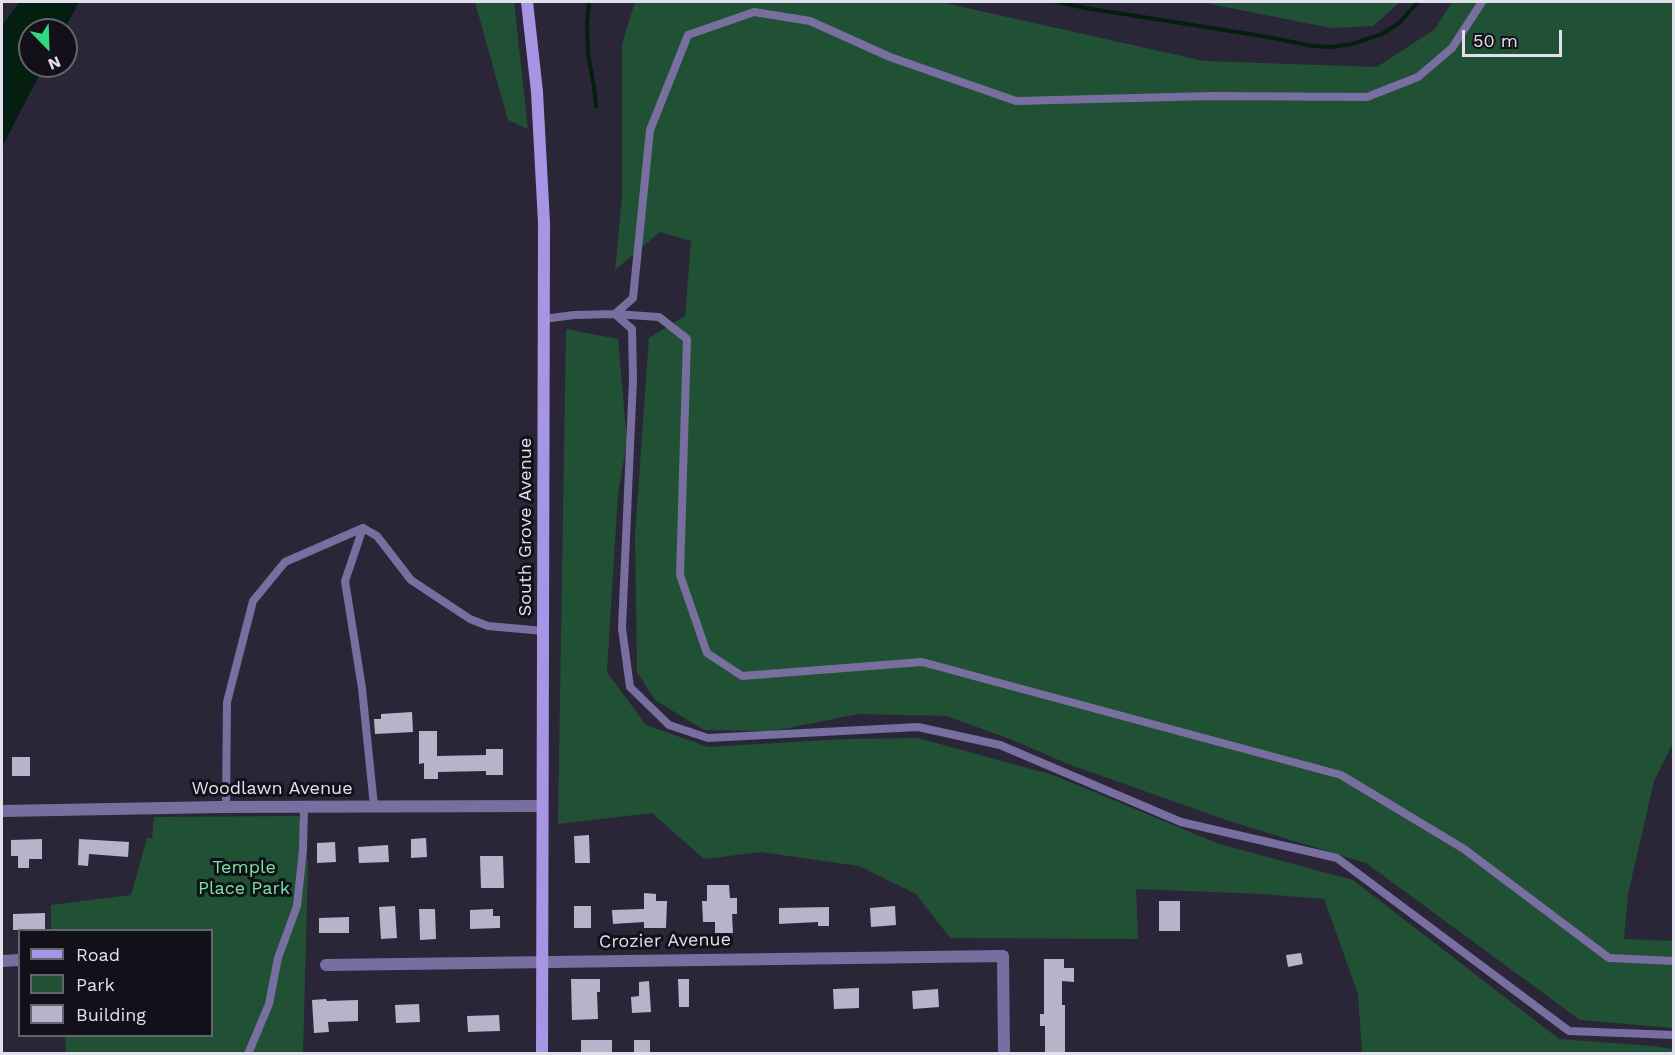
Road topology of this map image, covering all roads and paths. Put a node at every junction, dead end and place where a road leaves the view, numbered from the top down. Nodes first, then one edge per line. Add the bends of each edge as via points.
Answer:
1 (527, 2) edge
2 (1482, 2) edge
3 (615, 314) junction
4 (543, 319) junction
5 (363, 528) junction
6 (544, 631) junction
7 (374, 806) junction
8 (542, 806) junction
9 (226, 807) junction
10 (304, 807) junction
11 (2, 811) edge
12 (18, 960) edge
13 (2, 961) edge
14 (542, 961) junction
15 (1674, 961) edge
16 (326, 965) dead end
17 (1674, 1035) edge
18 (248, 1053) edge
19 (542, 1053) edge
20 (1004, 1053) edge

1 - 4 main road, South Grove Avenue via 538,104 544,223
2 - 3 lane via 1452,48 1418,77 1367,97 1016,101 890,57 810,21 754,12 688,34 650,130 633,298
3 - 4 lane
3 - 15 lane via 660,317 687,339 680,575 706,653 742,676 922,662 1341,775 1464,849 1609,958
3 - 17 lane via 632,329 622,628 630,687 669,725 708,738 918,727 1000,745 1181,822 1337,858 1569,1031
4 - 6 main road, South Grove Avenue
5 - 6 lane via 377,536 411,580 470,619 488,626
5 - 7 lane via 345,581 362,688
5 - 9 lane via 285,562 253,601 227,702
6 - 8 main road, South Grove Avenue
7 - 8 street, Woodlawn Avenue
7 - 10 street, Woodlawn Avenue
8 - 14 main road, South Grove Avenue
9 - 10 street, Woodlawn Avenue
9 - 11 street, Woodlawn Avenue
10 - 18 lane via 297,906 278,958 269,1004
12 - 13 street
14 - 16 street, Crozier Avenue
14 - 19 main road, South Grove Avenue
14 - 20 street, Crozier Avenue via 1004,956

